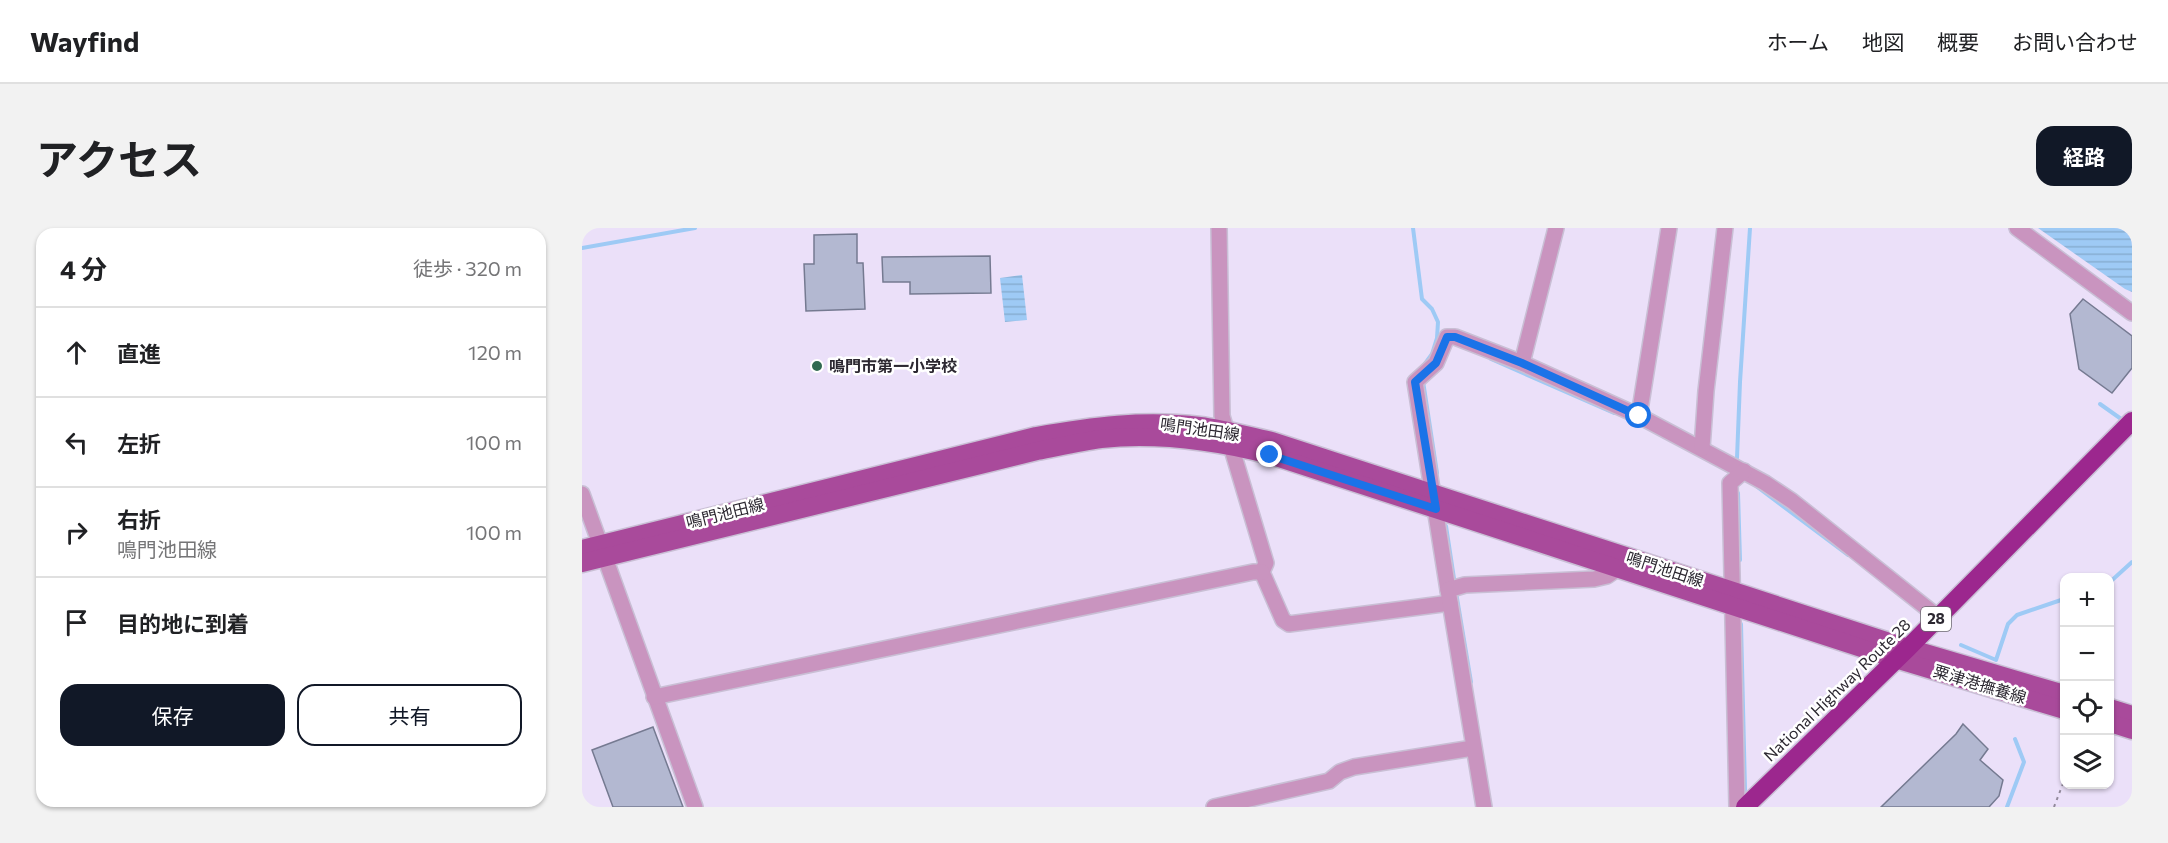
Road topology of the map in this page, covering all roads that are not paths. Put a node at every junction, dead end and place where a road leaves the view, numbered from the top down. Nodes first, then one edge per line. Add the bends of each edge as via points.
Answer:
1 (1219, 228) edge
2 (1556, 228) edge
3 (1669, 228) edge
4 (1725, 228) edge
5 (2017, 228) edge
6 (2132, 313) edge
7 (1522, 363) junction
8 (1639, 416) junction
9 (2128, 425) edge
10 (1228, 438) junction
11 (1702, 448) junction
12 (1744, 471) junction
13 (582, 494) edge
14 (1434, 501) junction
15 (582, 549) edge
16 (603, 550) junction
17 (582, 563) edge
18 (1617, 569) junction
19 (1262, 572) junction
20 (1454, 592) junction
21 (1733, 598) junction
22 (1938, 617) junction
23 (1902, 653) junction
24 (2060, 693) edge
25 (654, 697) junction
26 (2060, 709) edge
27 (2114, 710) edge
28 (2132, 715) edge
29 (2114, 725) edge
30 (2132, 730) edge
31 (1473, 748) junction
32 (695, 807) edge
33 (1214, 807) edge
34 (1484, 807) edge
35 (1737, 807) edge
36 (1745, 807) edge

1 - 10 street via 1222,416
2 - 7 street
3 - 8 street
4 - 11 street
5 - 6 street
7 - 8 street
7 - 14 street via 1447,337 1436,363 1415,382
8 - 11 street
9 - 22 highway, National Highway Route 28 / 28
10 - 14 main road, 鳴門池田線 via 1270,455
10 - 16 main road, 鳴門池田線 via 1101,440 1037,451
10 - 19 street via 1266,563
11 - 12 street
12 - 21 street via 1730,483
12 - 22 street via 1792,501
13 - 16 street
14 - 18 main road, 鳴門池田線
14 - 20 street
14 - 21 main road, 鳴門池田線
15 - 16 main road, 鳴門池田線
16 - 17 main road, 鳴門池田線
16 - 25 street
18 - 20 street via 1594,579
18 - 21 main road, 鳴門池田線
19 - 20 street via 1283,620 1289,624
19 - 25 street via 1115,599
20 - 31 street
21 - 23 main road, 鳴門池田線
21 - 35 street
22 - 23 highway, National Highway Route 28 / 28
23 - 24 main road, 粟津港撫養線
23 - 26 main road, 粟津港撫養線
23 - 36 highway, National Highway Route 28 / 28
25 - 32 street
27 - 28 main road
29 - 30 main road
31 - 33 street via 1354,766 1329,781
31 - 34 street

